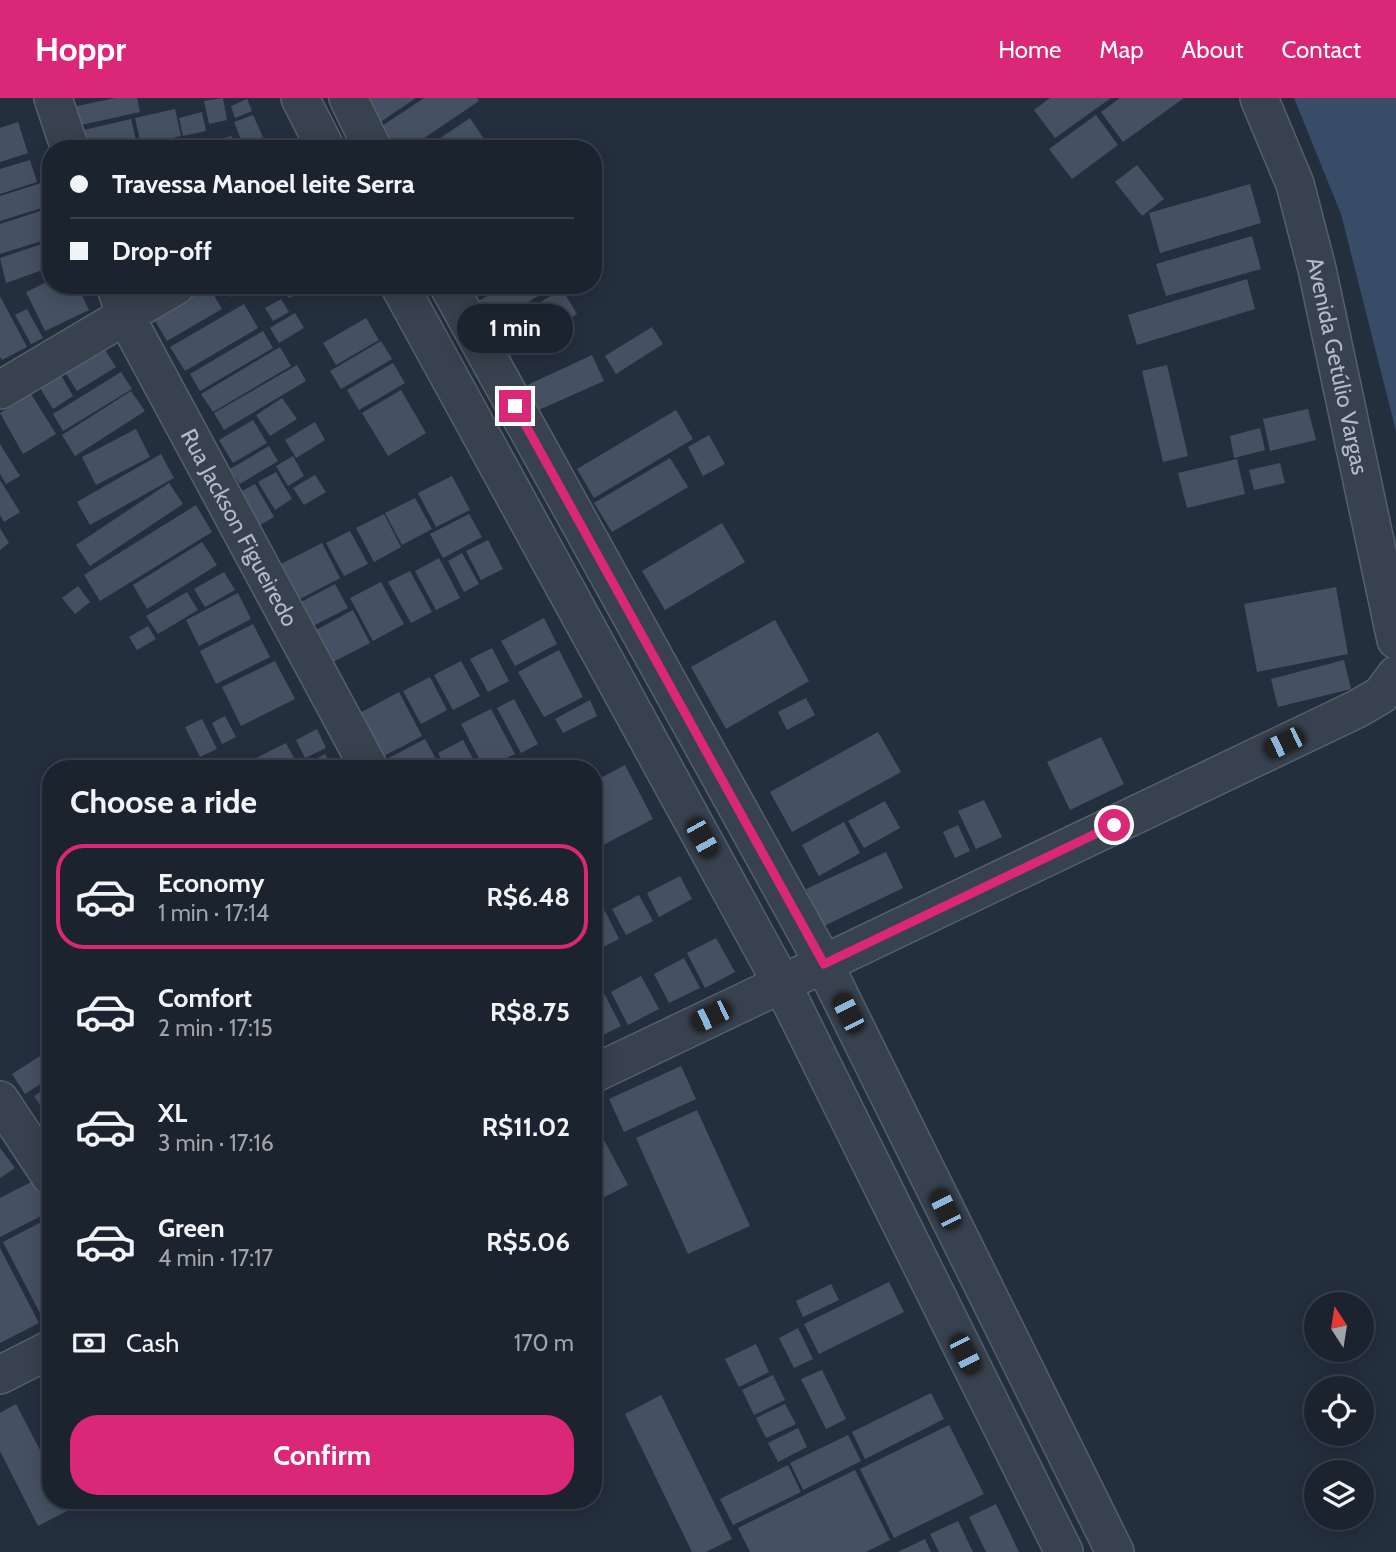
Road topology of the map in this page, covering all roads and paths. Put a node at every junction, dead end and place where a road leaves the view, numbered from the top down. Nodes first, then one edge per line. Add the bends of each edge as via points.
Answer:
1 (53, 98) edge
2 (300, 98) edge
3 (348, 98) edge
4 (1259, 98) edge
5 (67, 140) edge
6 (321, 140) edge
7 (369, 140) edge
8 (146, 294) edge
9 (403, 294) edge
10 (453, 294) edge
11 (121, 301) edge
12 (0, 390) edge
13 (1396, 640) edge
14 (1396, 675) edge
15 (365, 760) edge
16 (824, 964) junction
17 (781, 982) junction
18 (602, 1070) edge
19 (0, 1100) edge
20 (42, 1163) edge
21 (42, 1354) edge
22 (0, 1375) edge
23 (1064, 1552) edge
24 (1115, 1552) edge

1 - 5 street
2 - 6 street
3 - 7 street
4 - 13 street, Avenida Getúlio Vargas via 1295,184 1315,258
8 - 11 street
9 - 17 street
10 - 16 street
11 - 12 street
11 - 15 street, Rua Jackson Figueiredo
14 - 16 street via 1381,695 1357,709
16 - 17 street
16 - 24 street
17 - 18 street
17 - 23 street
19 - 20 street
21 - 22 street

